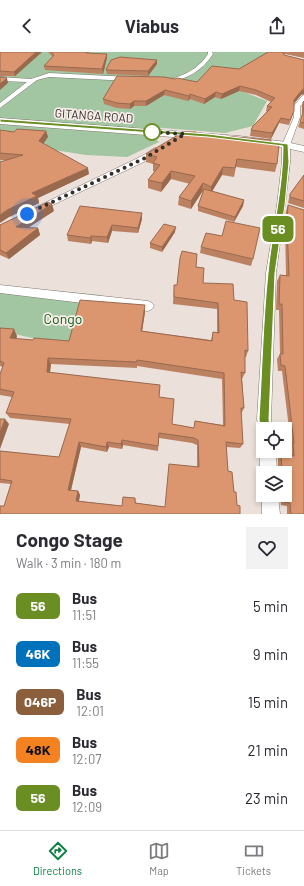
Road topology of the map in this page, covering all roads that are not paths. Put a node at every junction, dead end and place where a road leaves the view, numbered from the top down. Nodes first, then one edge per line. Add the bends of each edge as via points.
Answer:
1 (210, 52) edge
2 (0, 79) edge
3 (137, 79) edge
4 (158, 80) edge
5 (32, 81) junction
6 (304, 97) edge
7 (2, 103) edge
8 (0, 120) edge
9 (185, 134) junction
10 (286, 145) junction
11 (304, 149) edge
12 (27, 214) edge
13 (0, 289) edge
14 (148, 306) dead end
15 (264, 422) edge
16 (270, 502) edge
17 (271, 514) edge

1 - 4 street via 202,66 183,77
2 - 5 street
3 - 5 street via 49,75
5 - 7 street
6 - 10 street via 297,106 297,117
8 - 9 main road, GITANGA ROAD
9 - 10 main road, GITANGA ROAD
9 - 12 street via 145,158
10 - 11 main road, GITANGA ROAD
10 - 15 street via 285,206 271,273
13 - 14 street
16 - 17 street

